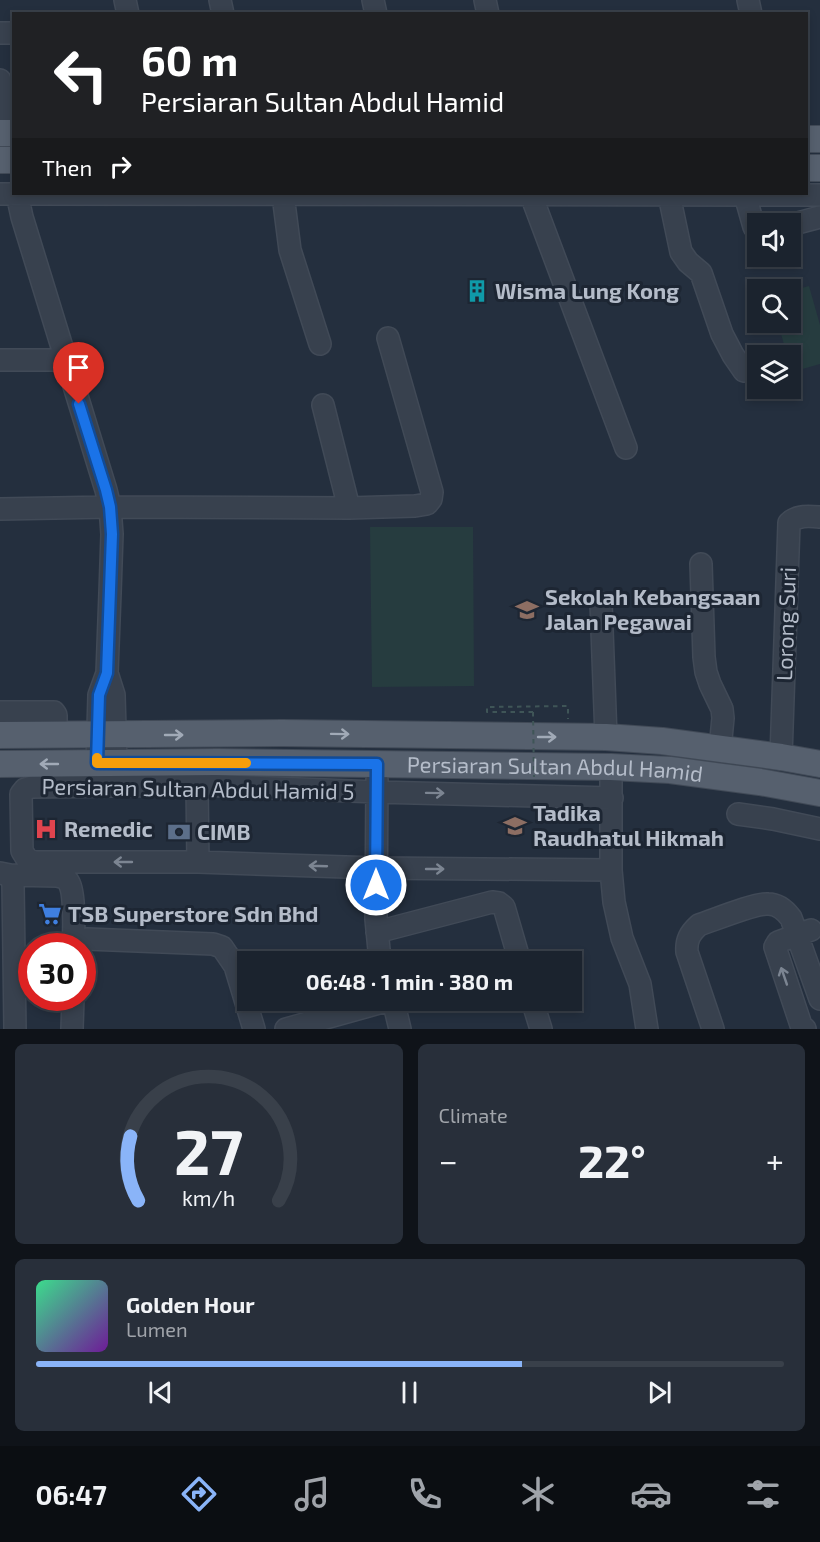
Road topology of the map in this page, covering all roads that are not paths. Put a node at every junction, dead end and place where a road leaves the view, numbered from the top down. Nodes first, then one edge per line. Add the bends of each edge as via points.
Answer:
1 (0, 80) edge
2 (9, 102) edge
3 (8, 133) edge
4 (17, 195) edge
5 (283, 195) edge
6 (519, 195) edge
7 (669, 195) joint
8 (745, 195) junction
9 (820, 195) edge
10 (750, 213) edge
11 (820, 217) edge
12 (801, 222) edge
13 (388, 338) dead end
14 (320, 344) dead end
15 (0, 360) edge
16 (66, 360) junction
17 (744, 371) dead end
18 (323, 405) dead end
19 (626, 448) dead end
20 (110, 507) junction
21 (349, 508) junction
22 (0, 509) edge
23 (820, 517) edge
24 (701, 564) dead end
25 (601, 603) dead end
26 (0, 712) edge
27 (0, 735) edge
28 (56, 735) junction
29 (107, 735) junction
30 (606, 737) junction
31 (720, 749) junction
32 (782, 757) junction
33 (107, 763) junction
34 (0, 764) edge
35 (377, 764) junction
36 (819, 764) edge
37 (611, 767) junction
38 (197, 785) junction
39 (377, 792) junction
40 (816, 792) edge
41 (612, 798) junction
42 (738, 814) dead end
43 (815, 828) edge
44 (198, 862) junction
45 (376, 868) junction
46 (611, 870) junction
47 (5, 874) edge
48 (377, 932) junction
49 (805, 932) junction
50 (78, 933) edge
51 (96, 943) edge
52 (380, 951) edge
53 (513, 951) edge
54 (820, 999) edge
55 (73, 1011) edge
56 (363, 1011) edge
57 (394, 1011) edge
58 (535, 1011) edge
59 (332, 1023) edge
60 (820, 1026) edge
61 (15, 1029) edge
62 (72, 1029) edge
63 (254, 1029) edge
64 (286, 1029) edge
65 (400, 1029) edge
66 (541, 1029) edge
67 (647, 1029) edge
68 (713, 1029) edge
69 (805, 1029) edge
70 (810, 1029) edge

1 - 2 street
2 - 3 street
4 - 16 street
5 - 14 street via 290,250
6 - 19 street
7 - 8 street
7 - 17 street via 681,252 701,273 722,334
8 - 9 street
8 - 10 street
11 - 12 street
13 - 21 street via 431,499 416,506
15 - 16 street
16 - 20 street
18 - 21 street
20 - 21 street
20 - 22 street
20 - 29 street via 107,673 99,695
23 - 32 street, Lorong Suri via 804,516 789,523
24 - 31 street via 704,657 710,684 722,709
25 - 30 street
26 - 28 street via 54,712
27 - 28 main road, Persiaran Sultan Abdul Hamid
28 - 29 main road, Persiaran Sultan Abdul Hamid
29 -> 30 main road, Persiaran Sultan Abdul Hamid
29 - 33 street
30 - 31 main road, Persiaran Sultan Abdul Hamid
31 - 32 main road, Persiaran Sultan Abdul Hamid
32 - 36 main road, Persiaran Sultan Abdul Hamid
33 -> 34 main road, Persiaran Sultan Abdul Hamid
33 - 35 main road, Persiaran Sultan Abdul Hamid
35 - 37 main road, Persiaran Sultan Abdul Hamid
35 - 39 street
36 - 40 main road
37 - 40 main road, Persiaran Sultan Abdul Hamid via 670,770
37 - 41 street
38 - 39 street, Persiaran Sultan Abdul Hamid 5
38 - 44 street
44 -> 38 street, Persiaran Sultan Abdul Hamid 5 via 34,862 22,851 21,794 32,787
39 -> 41 street, Persiaran Sultan Abdul Hamid 5
39 - 45 street
40 - 43 street
41 - 46 street
42 - 43 street
45 -> 44 street
45 -> 46 street
45 - 48 street
46 - 67 street via 617,920 640,984
47 - 50 street via 57,876 69,881
47 - 61 street via 13,884
48 - 52 street
48 - 53 street via 492,902 504,907
49 - 54 street
49 - 68 street via 787,912 769,904 693,930 687,940 687,952
69 -> 49 street via 775,950 778,942
51 - 63 street via 222,947 235,966
55 - 62 street
56 - 59 street
57 - 65 street
58 - 66 street
59 - 64 street
60 - 70 street

